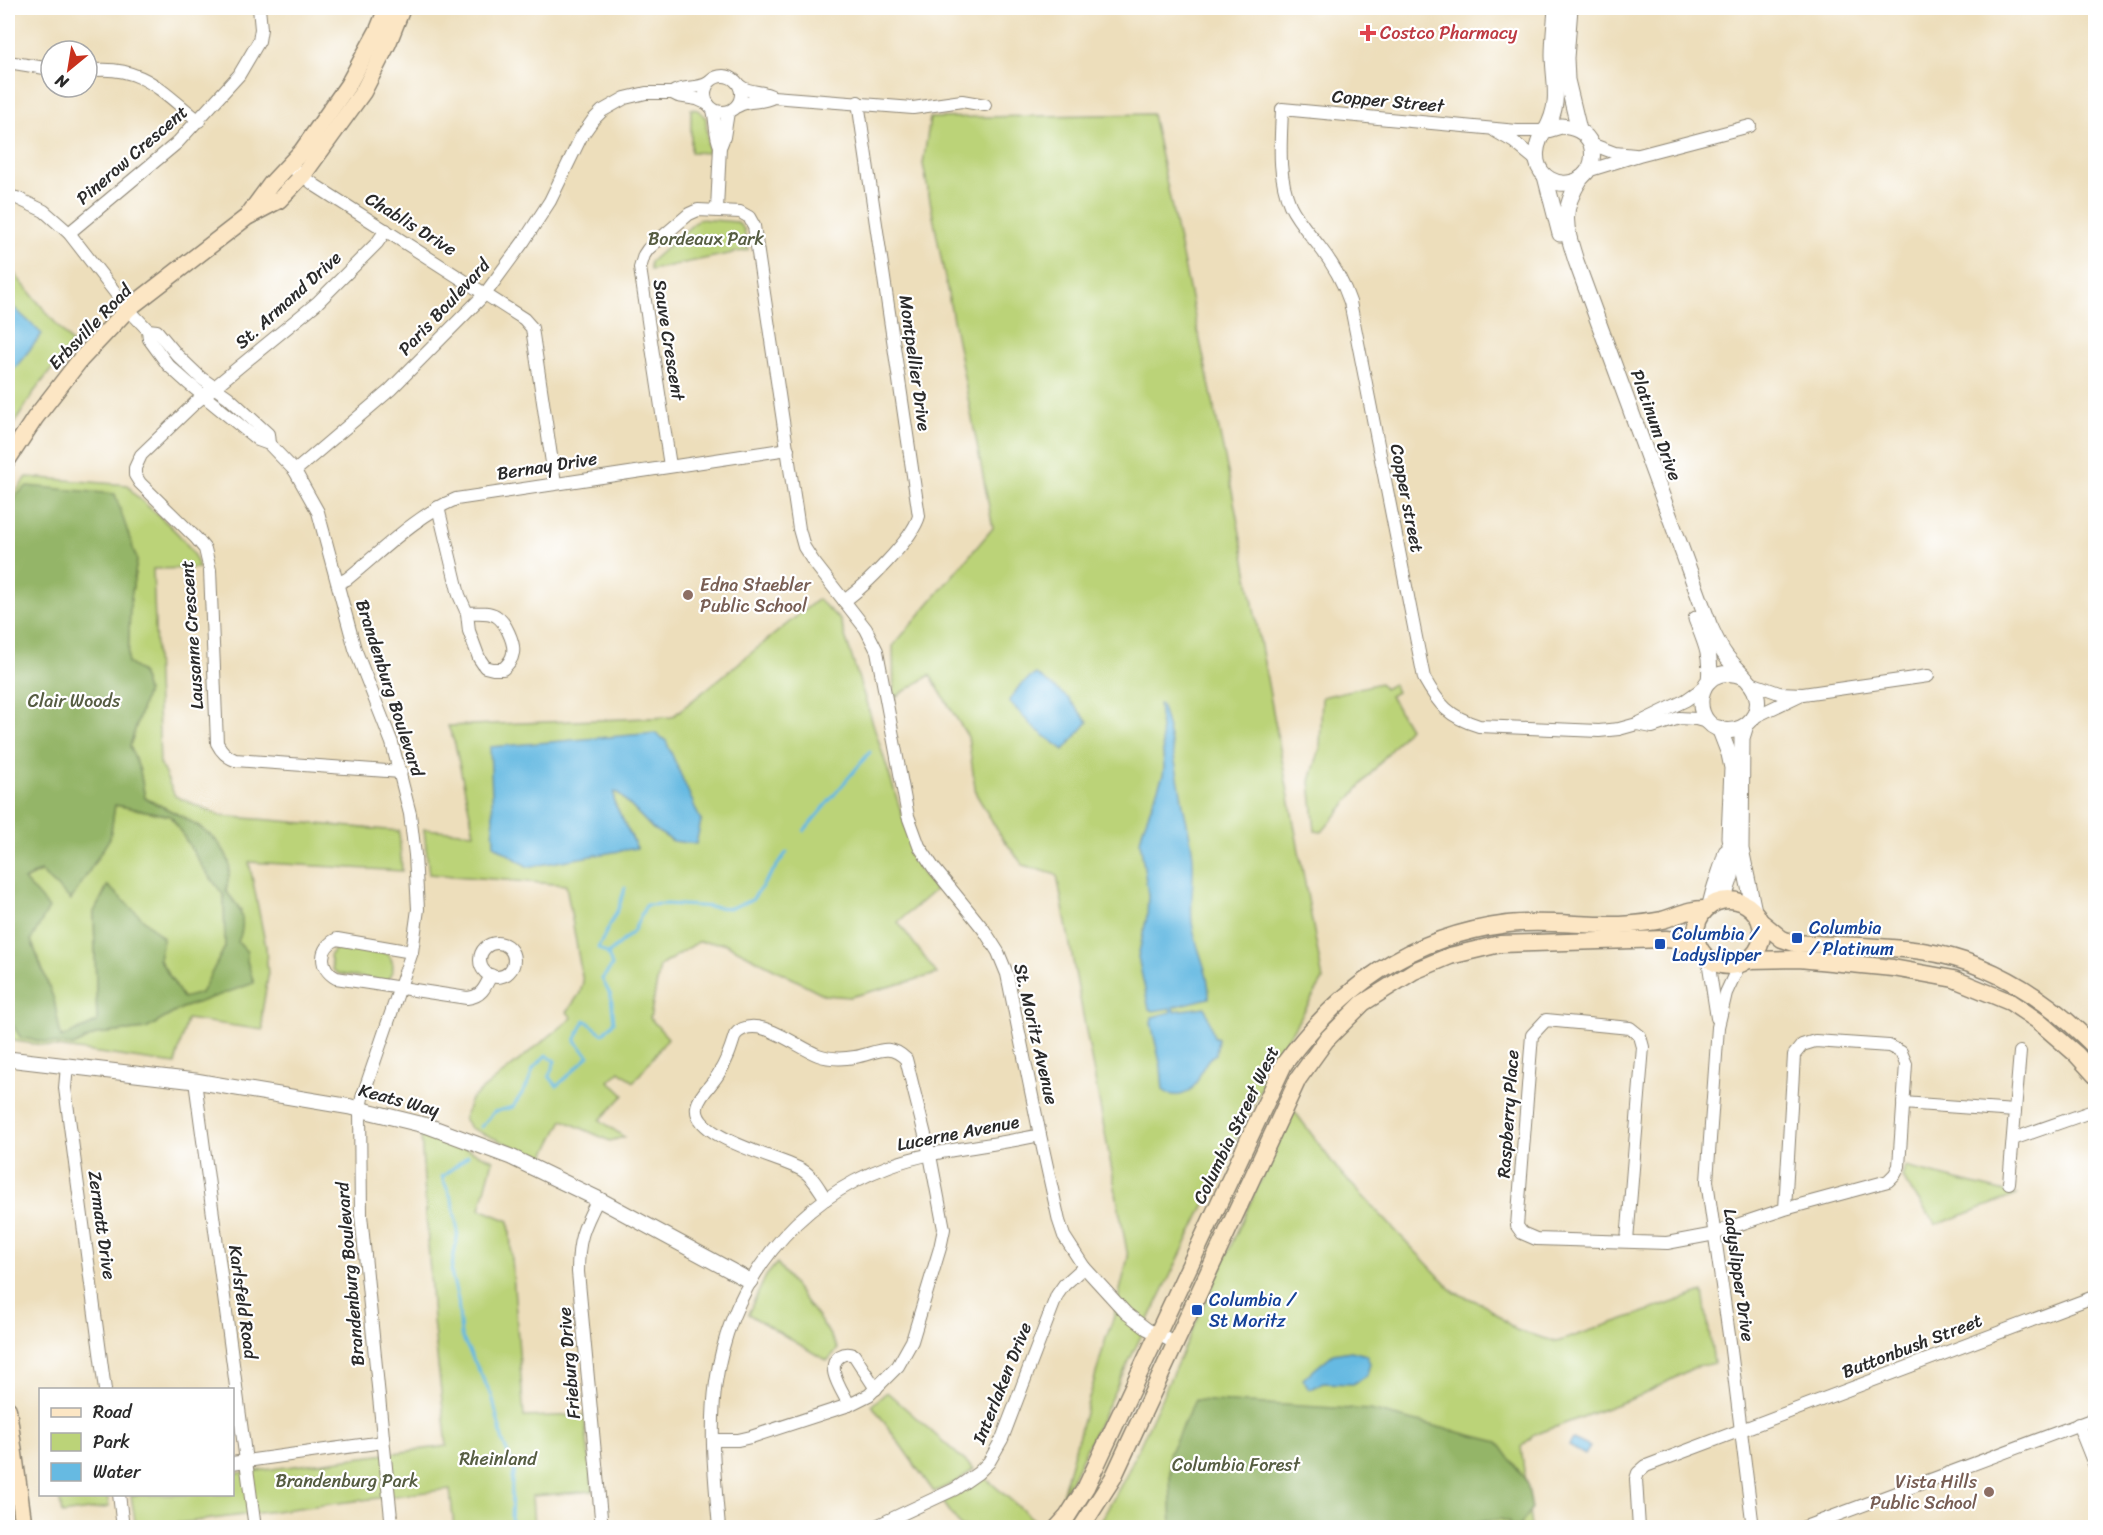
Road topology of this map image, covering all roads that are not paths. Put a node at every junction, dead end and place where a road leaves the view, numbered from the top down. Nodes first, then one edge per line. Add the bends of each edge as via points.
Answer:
1 (259, 8) edge
2 (387, 8) edge
3 (402, 8) edge
4 (1556, 8) edge
5 (1570, 8) edge
6 (8, 62) edge
7 (39, 67) edge
8 (99, 70) edge
9 (708, 83) junction
10 (740, 86) junction
11 (672, 93) junction
12 (773, 98) junction
13 (858, 102) junction
14 (985, 105) dead end
15 (710, 107) junction
16 (733, 109) junction
17 (1282, 110) joint
18 (199, 121) junction
19 (1750, 126) dead end
20 (1492, 129) junction
21 (1579, 130) junction
22 (1545, 131) junction
23 (1591, 144) junction
24 (720, 146) junction
25 (1639, 155) junction
26 (1536, 160) junction
27 (296, 170) junction
28 (1584, 175) junction
29 (1545, 176) junction
30 (8, 196) edge
31 (717, 209) junction
32 (386, 230) junction
33 (69, 233) junction
34 (485, 294) junction
35 (128, 309) junction
36 (209, 391) junction
37 (788, 448) junction
38 (8, 459) edge
39 (670, 466) junction
40 (295, 471) junction
41 (555, 483) junction
42 (438, 507) junction
43 (338, 584) junction
44 (844, 601) junction
45 (467, 613) junction
46 (1928, 676) dead end
47 (1748, 680) junction
48 (1706, 685) junction
49 (1803, 694) junction
50 (1749, 722) junction
51 (1637, 724) junction
52 (1714, 726) junction
53 (400, 772) junction
54 (1713, 905) junction
55 (1757, 916) junction
56 (412, 952) junction
57 (1705, 956) junction
58 (1744, 963) junction
59 (491, 975) dead end
60 (399, 987) junction
61 (1718, 1027) junction
62 (2096, 1048) edge
63 (2020, 1052) dead end
64 (8, 1059) edge
65 (67, 1066) junction
66 (2096, 1076) edge
67 (195, 1081) junction
68 (1903, 1103) junction
69 (360, 1108) junction
70 (2015, 1111) junction
71 (2090, 1112) dead end
72 (1040, 1135) junction
73 (2013, 1139) junction
74 (930, 1155) junction
75 (2009, 1182) dead end
76 (597, 1199) junction
77 (826, 1199) junction
78 (1785, 1209) junction
79 (1715, 1234) junction
80 (1627, 1241) junction
81 (1084, 1267) junction
82 (750, 1281) junction
83 (2096, 1296) edge
84 (1157, 1335) junction
85 (1174, 1343) junction
86 (105, 1388) edge
87 (876, 1389) junction
88 (849, 1405) junction
89 (8, 1409) edge
90 (2096, 1418) edge
91 (2079, 1424) junction
92 (1741, 1430) junction
93 (714, 1440) junction
94 (383, 1442) junction
95 (247, 1461) junction
96 (234, 1463) edge
97 (2096, 1468) edge
98 (119, 1496) edge
99 (8, 1527) edge
100 (14, 1527) edge
101 (24, 1527) edge
102 (123, 1527) edge
103 (255, 1527) edge
104 (392, 1527) edge
105 (602, 1527) edge
106 (719, 1527) edge
107 (872, 1527) edge
108 (1057, 1527) edge
109 (1081, 1527) edge
110 (1639, 1527) edge
111 (1753, 1527) edge
112 (1802, 1527) edge

1 - 18 street, Pinerow Crescent via 261,29 257,46 239,75
2 - 27 main road, Erbsville Road via 348,85
3 - 27 main road, Erbsville Road via 363,92
4 - 22 street via 1556,104
5 - 21 street via 1567,81
6 - 7 street
8 - 18 street via 127,73 146,80
9 - 10 street via 726,76
9 - 11 street, Paris Boulevard
9 - 15 street via 705,95
10 - 12 street
10 - 16 street via 742,96
11 - 15 street, Paris Boulevard
11 - 34 street, Paris Boulevard via 631,96 612,104 593,120 550,201
12 - 13 street
12 - 16 street via 745,102
13 - 14 street via 913,108 962,101
13 - 44 street, Montpellier Drive via 919,516 914,528 875,575
15 - 16 street via 721,112
15 - 24 street
16 - 24 street
17 - 20 street, Copper Street
17 - 51 street, Copper street via 1280,156 1291,205 1333,264 1350,302 1424,678 1435,698 1448,712 1479,726 1599,730
18 - 33 street, Pinerow Crescent
19 - 25 street
20 - 22 street, Copper Street
20 - 26 street, Copper Street
21 - 22 street via 1561,126
21 - 23 street
22 - 26 street via 1535,151
23 - 25 street via 1615,153
23 - 28 street via 1591,163
24 - 31 street
25 - 28 street
26 - 29 street
27 - 32 street, Chablis Drive
27 - 35 main road, Erbsville Road via 279,200 247,217
28 - 29 street via 1563,183
28 - 47 street, Platinum Drive via 1569,196 1567,206 1566,224 1576,261 1695,590 1721,649
29 - 48 street, Platinum Drive via 1568,266 1710,654
30 - 33 street, Brandenburg Boulevard via 44,211
31 - 37 street, Sauve Crescent via 743,213 754,226
31 - 39 street, Sauve Crescent via 692,212 648,249 640,268
32 - 34 street, Chablis Drive
32 - 36 street, St. Armand Drive via 317,303
33 - 35 street, Brandenburg Boulevard
34 - 40 street, Paris Boulevard via 390,390
34 - 41 street, Chablis Drive via 532,328
35 - 36 street, Brandenburg Boulevard via 148,330 149,339 168,365
35 - 38 main road, Erbsville Road via 80,360
36 - 40 street, Brandenburg Boulevard
36 - 53 street, Lausanne Crescent via 141,455 135,475 205,549 210,570 220,749 235,760
37 - 39 street, Bernay Drive
37 - 44 street, St. Moritz Avenue via 804,547
39 - 41 street, Bernay Drive
40 - 43 street, Brandenburg Boulevard via 318,512
41 - 42 street, Bernay Drive via 456,499
42 - 43 street, Bernay Drive
42 - 45 street via 459,596
43 - 53 street, Brandenburg Boulevard via 355,649
44 - 72 street, St. Moritz Avenue via 877,651 908,816 919,846 984,930 1007,974
45 - 45 street via 479,658 485,667 503,669 514,650 504,624 490,613
46 - 49 street
47 - 48 street via 1726,673
47 - 49 street via 1779,693
47 - 50 street via 1758,700
48 - 51 street via 1686,700
48 - 52 street via 1701,707
49 - 50 street
50 - 52 street via 1737,729
50 - 55 street via 1742,738 1741,849
51 - 52 street via 1652,727 1679,718
52 - 54 street via 1729,753 1732,768 1729,837 1733,865 1731,877
53 - 56 street, Brandenburg Boulevard via 415,855 418,909
54 - 55 main road via 1734,900
54 - 57 main road via 1698,921 1696,931
54 - 84 main road, Columbia Street West via 1646,923 1509,924 1476,929 1434,940 1368,977 1334,1004 1284,1064
55 - 58 main road via 1761,943
55 - 62 main road via 1782,939 1794,943 1925,952 1977,967 2035,995
56 - 60 street, Brandenburg Boulevard
56 - 60 street via 337,939 324,950 323,965 336,978
57 - 58 main road via 1729,967
57 - 61 street, Ladyslipper Drive
57 - 85 main road, Columbia Street West via 1677,940 1666,939 1500,944 1423,967 1363,1003 1326,1040 1298,1079
58 - 61 street, Ladyslipper Drive via 1726,993
58 - 66 main road via 1799,959 1893,968 1953,979 2010,1002 2038,1021
59 - 60 street via 476,997
60 - 69 street, Brandenburg Boulevard
61 - 79 street, Ladyslipper Drive via 1707,1181
63 - 70 street
64 - 65 street, Keats Way
65 - 67 street, Keats Way
65 - 86 street, Zermatt Drive via 65,1088
67 - 69 street, Keats Way
67 - 95 street, Karlsfeld Road
68 - 70 street
68 - 78 street, Raspberry Place via 1899,1166 1888,1181
68 - 78 street, Raspberry Place via 1906,1064 1901,1052 1889,1046 1815,1041 1802,1045 1794,1055
69 - 76 street, Keats Way via 470,1140
69 - 94 street, Brandenburg Boulevard via 361,1215
70 - 73 street
71 - 73 street
72 - 74 street, Lucerne Avenue
72 - 81 street, St. Moritz Avenue via 1059,1221
73 - 75 street
74 - 77 street, Lucerne Avenue via 890,1165
74 - 77 street via 906,1059 898,1052 888,1049 834,1058 818,1055 762,1027 739,1030 720,1072 699,1100 698,1118 709,1129 753,1152 802,1170
74 - 87 street via 943,1219 940,1248 908,1349
76 - 82 street, Keats Way
76 - 105 street, Frieburg Drive via 581,1233 578,1272
77 - 82 street, Lucerne Avenue via 797,1222
78 - 79 street, Raspberry Place
79 - 80 street, Raspberry Place via 1667,1244
79 - 92 street, Ladyslipper Drive
80 - 80 street, Raspberry Place via 1536,1239 1517,1226 1532,1035 1546,1020 1630,1028 1640,1036 1643,1047
81 - 84 street, St. Moritz Avenue via 1136,1322
81 - 107 street, Interlaken Drive via 1057,1295 1002,1439 989,1462 955,1489
82 - 93 street, Lucerne Avenue via 738,1302 716,1382
83 - 92 street, Buttonbush Street
84 - 85 street, St. Moritz Avenue
84 - 108 main road, Columbia Street West via 1086,1487
85 - 109 main road, Columbia Street West via 1113,1478
87 - 88 street
87 - 88 street via 854,1355 842,1354 834,1362 833,1371
88 - 93 street via 738,1440
89 - 101 main road
90 - 91 street
91 - 97 street
91 - 112 street
92 - 110 street, Buttonbush Street via 1641,1469 1635,1484
92 - 111 street, Ladyslipper Drive
93 - 106 street, Lucerne Avenue
94 - 95 street
94 - 104 street, Brandenburg Boulevard
95 - 96 street
95 - 103 street, Karlsfeld Road
98 - 102 street
99 - 100 street

